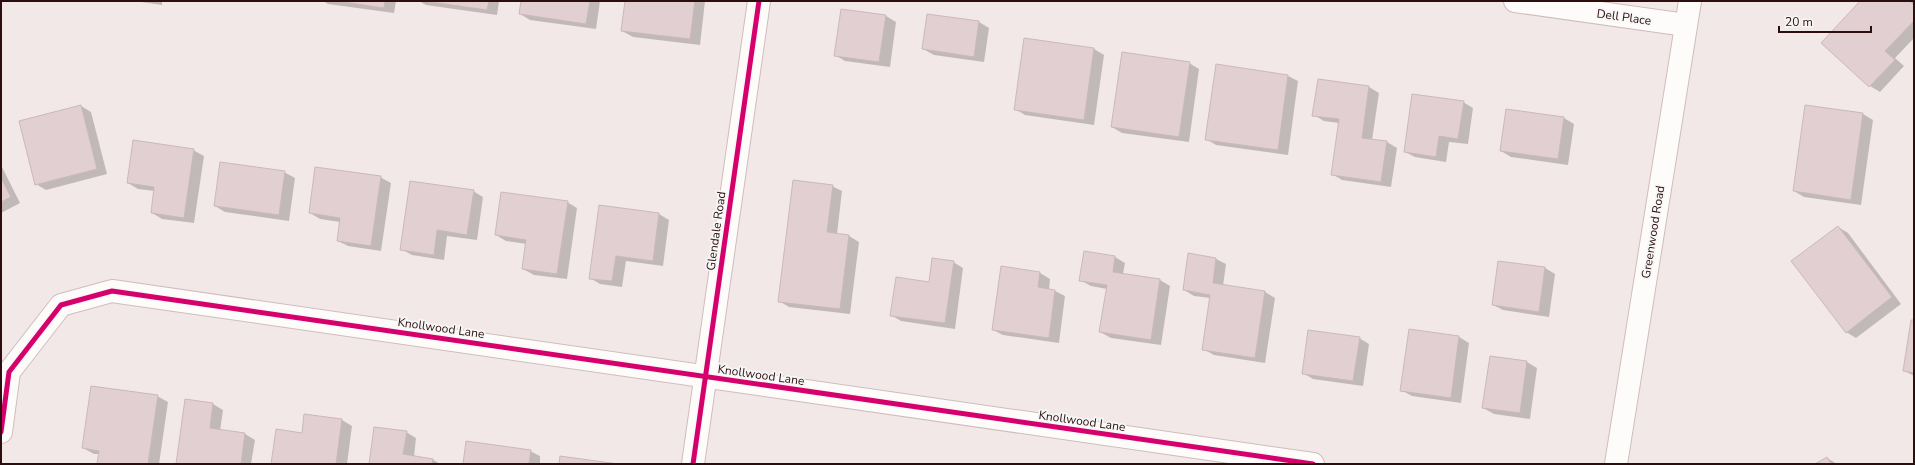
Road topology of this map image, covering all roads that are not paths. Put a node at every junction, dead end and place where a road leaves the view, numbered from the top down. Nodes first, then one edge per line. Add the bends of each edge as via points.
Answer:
1 (759, 1) edge
2 (1515, 1) edge
3 (1690, 1) edge
4 (1686, 25) junction
5 (5, 371) edge
6 (705, 377) junction
7 (1, 432) edge
8 (693, 464) edge
9 (1312, 464) edge
10 (1616, 464) edge

1 - 6 street, Glendale Road
2 - 4 street, Dell Place
3 - 4 street, Greenwood Road
4 - 10 street, Greenwood Road
5 - 6 street, Knollwood Lane via 61,305 112,291
5 - 7 street
6 - 8 street, Glendale Road
6 - 9 street, Knollwood Lane

